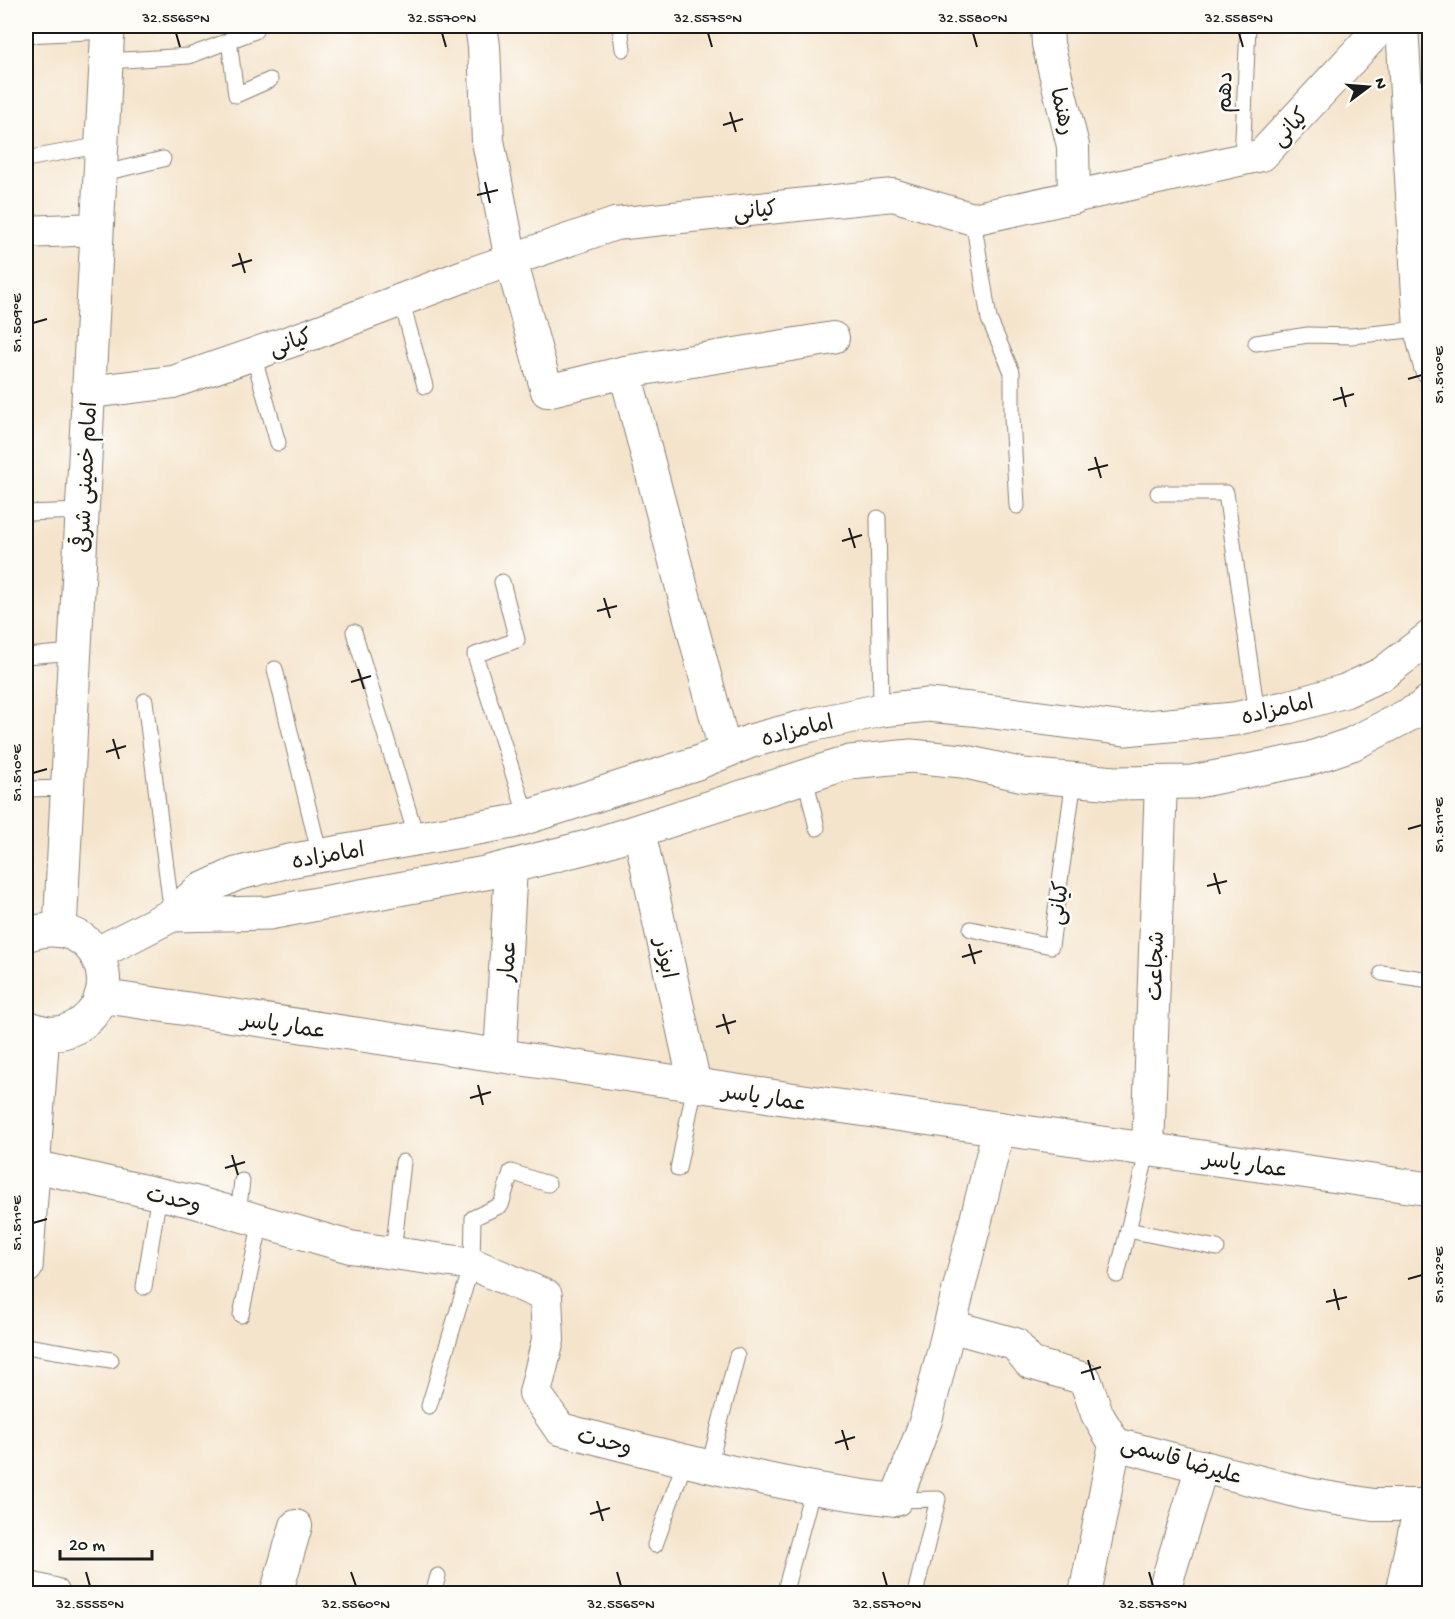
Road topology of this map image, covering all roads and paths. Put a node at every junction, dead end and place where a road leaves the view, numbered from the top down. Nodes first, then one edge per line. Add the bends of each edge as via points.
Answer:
1 (254, 26) edge
2 (481, 26) edge
3 (620, 26) edge
4 (1047, 26) edge
5 (1248, 26) edge
6 (1382, 26) edge
7 (1402, 26) edge
8 (26, 35) edge
9 (108, 39) edge
10 (229, 40) junction
11 (623, 49) dead end
12 (270, 80) dead end
13 (1419, 149) edge
14 (26, 159) edge
15 (163, 159) dead end
16 (101, 160) junction
17 (1242, 160) junction
18 (1074, 198) junction
19 (973, 219) junction
20 (97, 229) junction
21 (26, 232) edge
22 (511, 260) junction
23 (1424, 291) edge
24 (401, 300) junction
25 (1420, 329) junction
26 (833, 338) dead end
27 (1256, 343) dead end
28 (253, 354) junction
29 (1430, 367) edge
30 (625, 372) junction
31 (425, 387) dead end
32 (89, 392) junction
33 (278, 443) dead end
34 (1158, 493) dead end
35 (1017, 507) dead end
36 (82, 511) junction
37 (26, 513) edge
38 (878, 518) dead end
39 (502, 582) dead end
40 (354, 632) dead end
41 (1430, 637) edge
42 (74, 652) junction
43 (26, 656) edge
44 (274, 669) dead end
45 (1430, 700) edge
46 (145, 701) dead end
47 (881, 710) junction
48 (1257, 714) junction
49 (725, 752) junction
50 (805, 777) junction
51 (1074, 779) junction
52 (1161, 782) junction
53 (67, 788) junction
54 (26, 789) edge
55 (527, 817) junction
56 (817, 828) dead end
57 (639, 831) junction
58 (417, 838) junction
59 (321, 856) junction
60 (511, 867) junction
61 (172, 915) junction
62 (60, 929) junction
63 (971, 929) dead end
64 (26, 935) edge
65 (96, 954) junction
66 (1382, 973) dead end
67 (1430, 980) edge
68 (101, 996) junction
69 (34, 1029) edge
70 (500, 1056) junction
71 (695, 1085) junction
72 (999, 1128) junction
73 (1148, 1149) junction
74 (403, 1162) dead end
75 (33, 1166) junction
76 (678, 1169) dead end
77 (242, 1181) dead end
78 (548, 1184) dead end
79 (1430, 1189) edge
80 (159, 1194) junction
81 (249, 1218) junction
82 (1128, 1230) junction
83 (1217, 1248) dead end
84 (393, 1252) junction
85 (472, 1264) junction
86 (26, 1267) edge
87 (1117, 1275) dead end
88 (144, 1287) dead end
89 (241, 1315) dead end
90 (950, 1326) junction
91 (26, 1346) edge
92 (737, 1356) dead end
93 (111, 1360) dead end
94 (429, 1406) dead end
95 (1115, 1444) junction
96 (697, 1463) junction
97 (1202, 1466) junction
98 (813, 1488) junction
99 (896, 1500) junction
100 (1425, 1505) edge
101 (296, 1526) dead end
102 (655, 1545) dead end
103 (438, 1576) dead end
104 (26, 1587) edge
105 (54, 1593) edge
106 (276, 1593) edge
107 (433, 1593) edge
108 (784, 1593) edge
109 (915, 1593) edge
110 (1085, 1593) edge
111 (1163, 1593) edge
112 (1401, 1593) edge

1 - 10 lane via 255,31
2 - 22 street via 488,141
3 - 11 lane
4 - 18 street, رهنما via 1073,146
5 - 17 lane, دهم
6 - 17 street, کیانی via 1262,155
7 - 13 street
8 - 9 lane
9 - 10 lane via 189,56
9 - 16 street, امام خمینی شرقی
10 - 12 lane via 236,95
13 - 23 street
14 - 16 lane
15 - 16 lane
16 - 20 street, امام خمینی شرقی
17 - 18 street, کیانی
18 - 19 street, کیانی
19 - 22 street, کیانی via 893,195 615,224
19 - 35 lane via 989,319 1012,372
20 - 21 street
20 - 32 street, امام خمینی شرقی
22 - 24 street, کیانی
22 - 30 street via 547,391
23 - 25 street
24 - 28 street, کیانی
24 - 31 lane
25 - 27 lane via 1350,336 1308,335
25 - 29 street
26 - 30 street
28 - 32 street, کیانی via 173,382
28 - 33 lane
30 - 49 street
32 - 36 street, امام خمینی شرقی
34 - 48 lane via 1226,493
36 - 37 lane
36 - 42 street, امام خمینی شرقی
38 - 47 lane
39 - 55 lane via 517,640 475,655
40 - 58 lane
41 - 48 street, امامزاده via 1382,674 1345,691
42 - 43 lane
42 - 53 street, امام خمینی شرقی
44 - 59 lane
45 - 52 street, امامزاده via 1352,744 1308,759 1192,782
46 - 61 lane
47 - 48 street, امامزاده via 939,706 1125,729
47 - 49 street, امامزاده via 751,741
49 - 55 street, امامزاده
50 - 51 street, امامزاده via 850,762 911,756 962,761 1023,775
50 - 56 lane
50 - 57 street, امامزاده
51 - 52 street, امامزاده
51 - 63 lane, کیانی via 1051,946
52 - 73 street, شجاعت
53 - 54 lane
53 - 62 street, امام خمینی شرقی
55 - 58 street, امامزاده
57 - 60 street, امامزاده
57 - 71 street, ابوذر
58 - 59 street, امامزاده
59 - 61 street, امامزاده via 236,874 199,891
60 - 61 street, امامزاده via 269,913
60 - 70 street, عمار
61 - 65 street, امامزاده
62 - 64 street via 41,929
62 - 65 street via 77,935
65 - 68 street via 104,980
66 - 67 lane
68 - 69 street via 83,1023 68,1031 51,1034
68 - 70 street, عمار یاسر
69 - 75 street
70 - 71 street, عمار یاسر
71 - 72 street, عمار یاسر
71 - 76 lane
72 - 73 street, عمار یاسر
72 - 90 street
73 - 79 street, عمار یاسر
73 - 82 lane
74 - 84 lane
75 - 80 street, وحدت
75 - 86 street
77 - 81 lane
78 - 85 lane via 511,1172 501,1205 473,1218
80 - 81 street, وحدت
80 - 88 lane
81 - 84 street, وحدت via 350,1246
81 - 89 lane
82 - 83 lane
82 - 87 lane
84 - 85 street, وحدت
85 - 94 lane
85 - 96 street, وحدت via 546,1296 548,1340 535,1393 560,1429
90 - 95 street, علیرضا قاسمی via 1015,1344 1030,1363 1085,1379 1097,1414
90 - 99 street via 926,1420
91 - 93 lane
92 - 96 lane
95 - 97 street, علیرضا قاسمی
95 - 110 street
96 - 98 street, وحدت
96 - 102 lane
97 - 100 street, علیرضا قاسمی via 1307,1494 1373,1505
97 - 111 street
98 - 99 street, وحدت
98 - 108 lane
99 - 109 lane via 938,1499
100 - 112 street
101 - 106 street
103 - 107 lane
104 - 105 street

